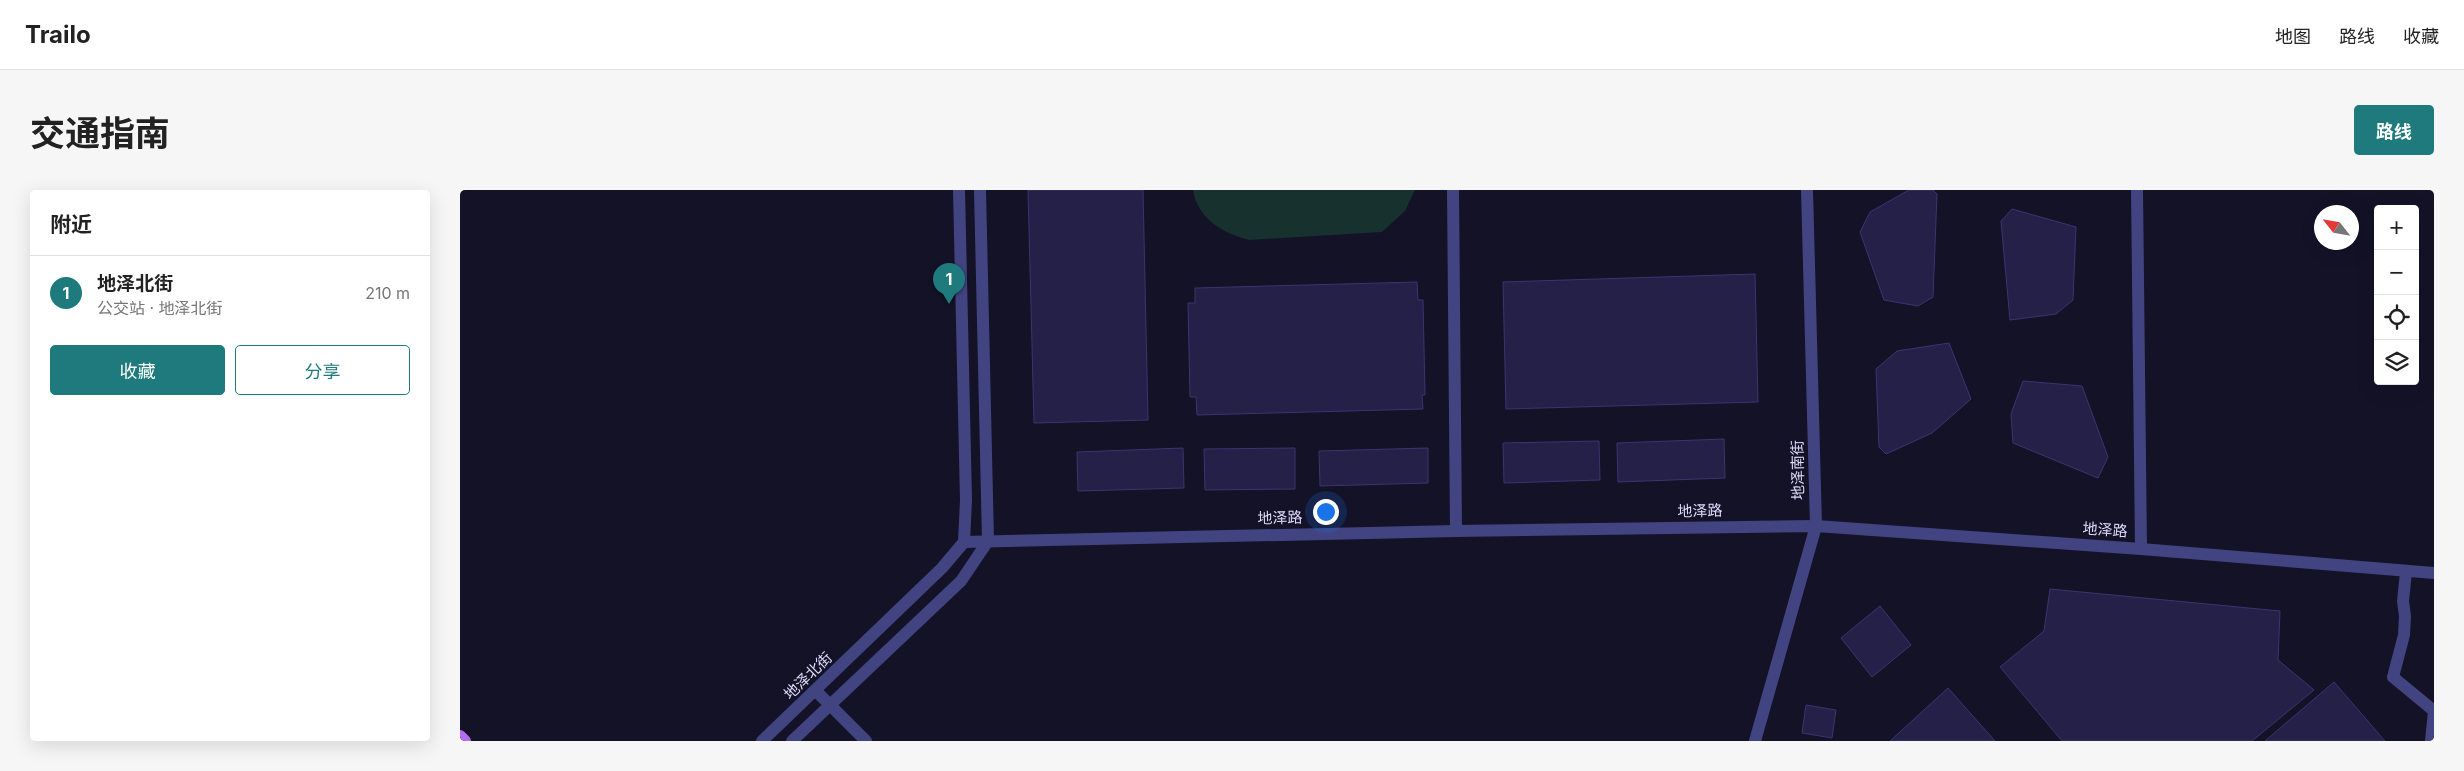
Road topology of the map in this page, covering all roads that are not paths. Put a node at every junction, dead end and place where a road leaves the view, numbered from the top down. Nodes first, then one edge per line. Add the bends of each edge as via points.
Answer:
1 (959, 190) edge
2 (980, 190) edge
3 (1453, 190) edge
4 (1807, 190) edge
5 (2137, 190) edge
6 (1816, 526) junction
7 (1456, 531) junction
8 (988, 541) junction
9 (964, 542) junction
10 (2141, 549) junction
11 (2406, 572) junction
12 (2434, 573) edge
13 (816, 690) junction
14 (830, 705) junction
15 (460, 736) edge
16 (465, 741) edge
17 (762, 741) edge
18 (792, 741) edge
19 (866, 741) edge
20 (1755, 741) edge
21 (2431, 741) edge

1 - 9 street via 966,500
2 - 8 street
3 - 7 street
4 - 6 street, 地泽南街
5 - 10 street
6 - 7 street, 地泽路
6 - 10 street, 地泽路
6 - 20 street, 地泽南街
7 - 8 street, 地泽路
8 - 9 street, 地泽路
8 - 14 street via 961,581
9 - 13 street, 地泽北街 via 942,568
10 - 11 street, 地泽路
11 - 12 street, 地泽路
11 - 21 street via 2404,635 2393,677 2434,710
13 - 14 street
13 - 17 street, 地泽北街
14 - 18 street
14 - 19 street
15 - 16 main road

